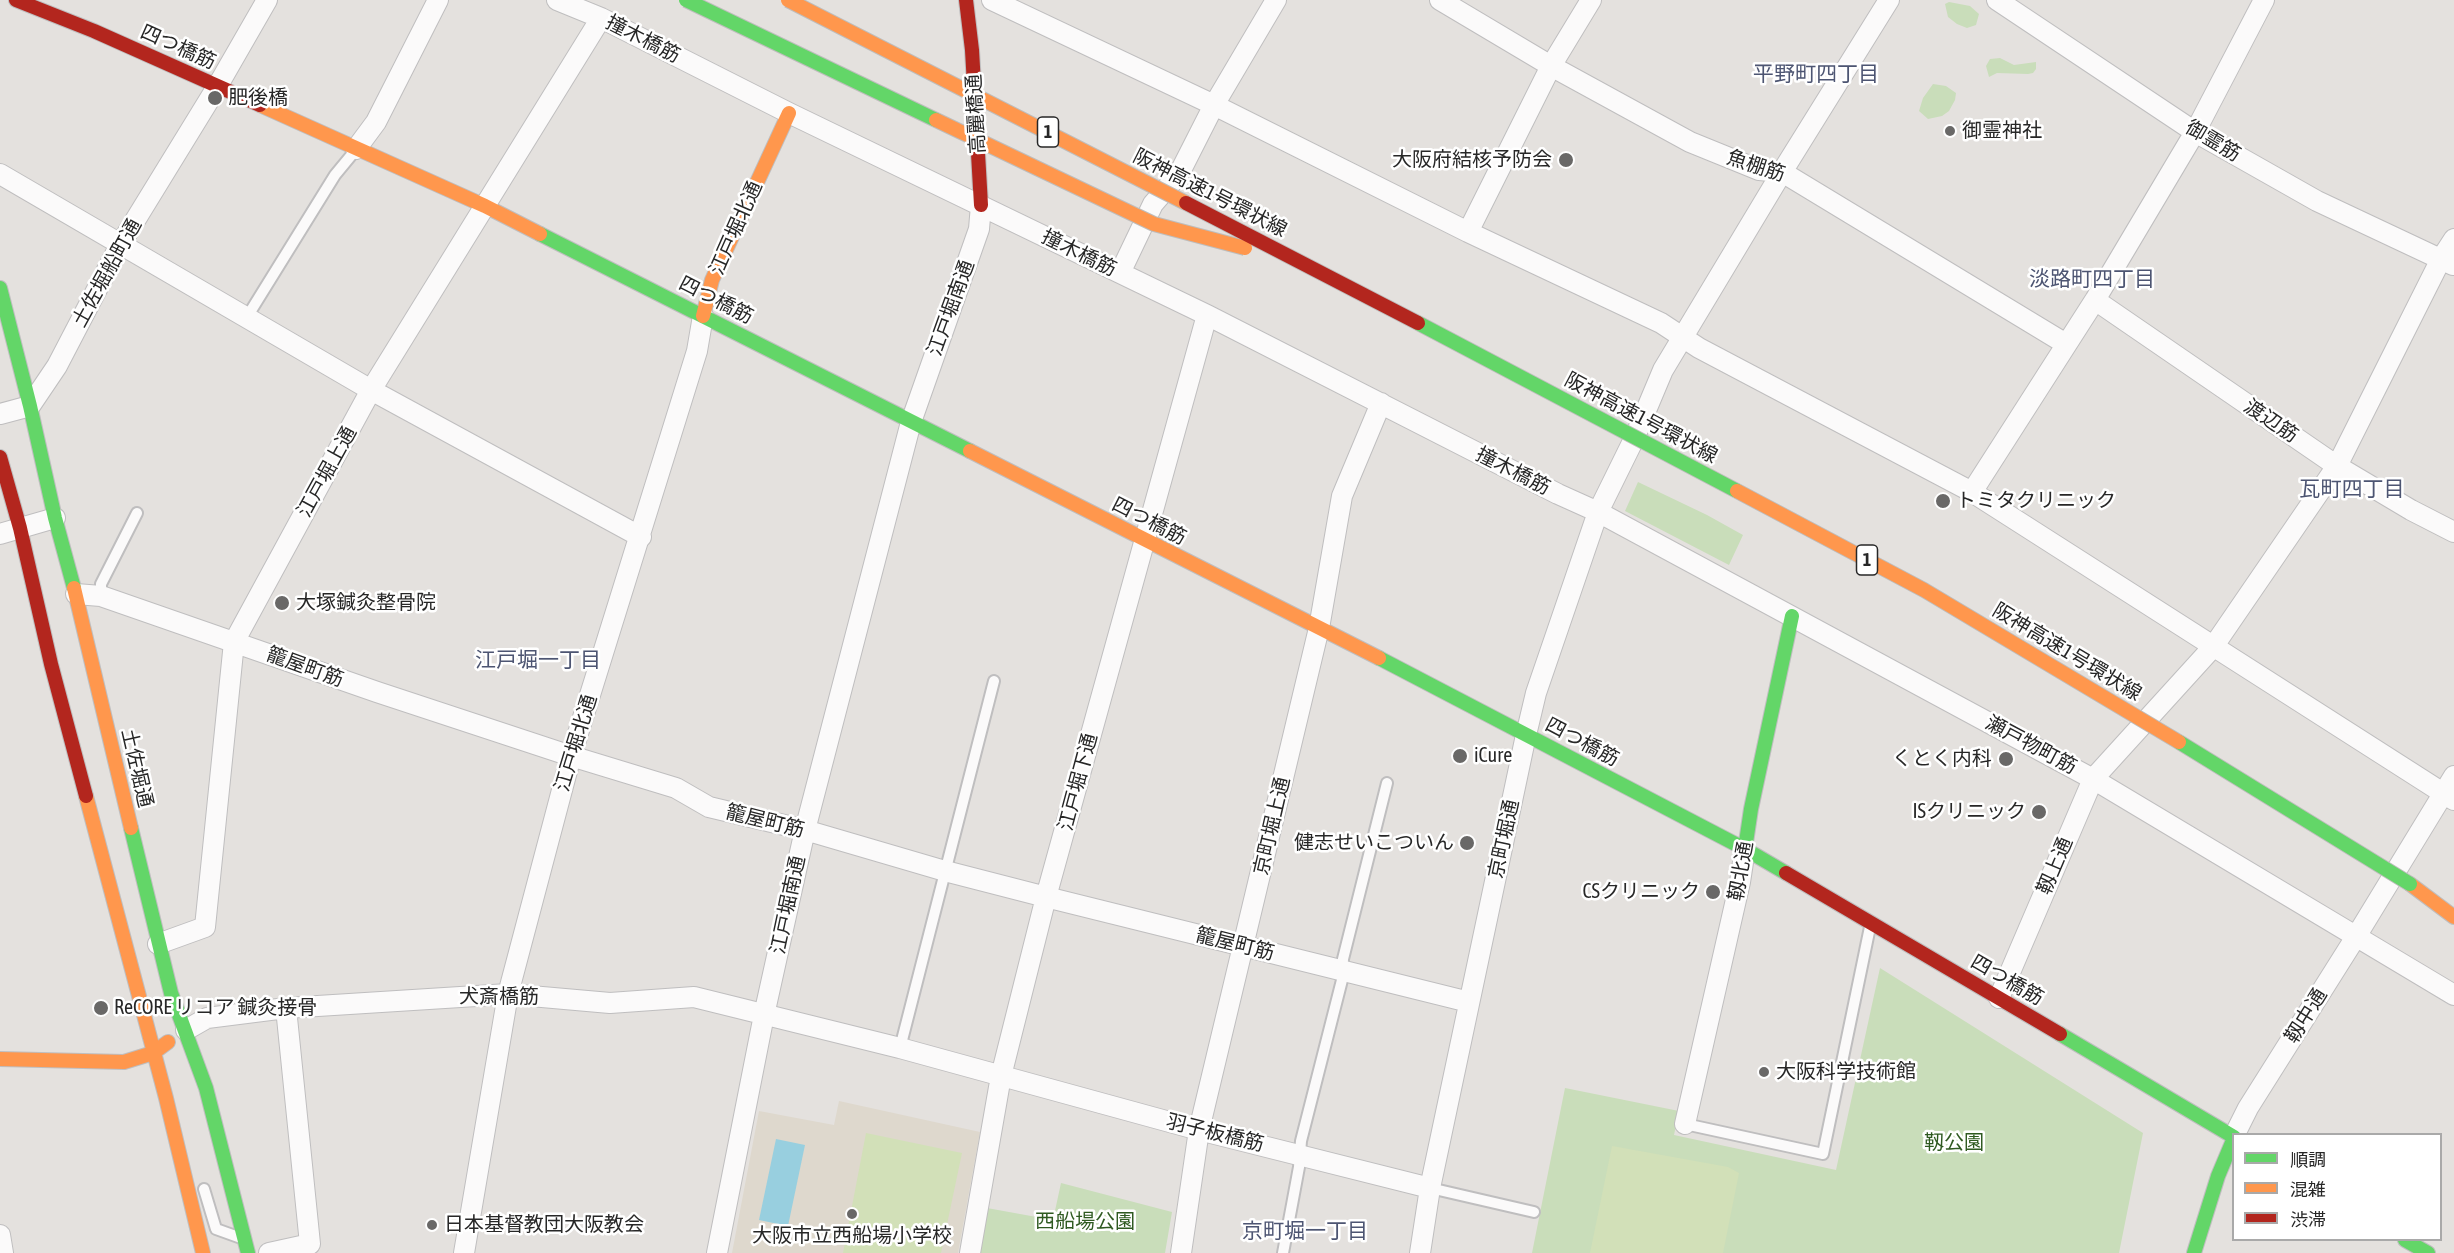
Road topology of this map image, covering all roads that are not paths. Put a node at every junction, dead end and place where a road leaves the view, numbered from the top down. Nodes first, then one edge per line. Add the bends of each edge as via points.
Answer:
1 (16, 0) edge
2 (267, 0) edge
3 (438, 0) edge
4 (557, 0) edge
5 (686, 0) edge
6 (788, 0) edge
7 (966, 0) edge
8 (992, 0) edge
9 (1276, 0) edge
10 (1440, 0) edge
11 (1591, 0) edge
12 (1889, 0) edge
13 (1997, 0) edge
14 (2264, 0) edge
15 (601, 18) junction
16 (1551, 66) junction
17 (217, 87) junction
18 (1214, 105) junction
19 (789, 112) junction
20 (2195, 132) junction
21 (356, 149) junction
22 (1782, 172) junction
23 (0, 174) edge
24 (981, 205) junction
25 (485, 206) junction
26 (980, 229) joint
27 (1468, 231) junction
28 (2454, 239) edge
29 (120, 245) junction
30 (2448, 262) edge
31 (1308, 265) junction
32 (1120, 273) junction
33 (0, 288) edge
34 (2095, 300) junction
35 (1207, 315) junction
36 (703, 316) junction
37 (247, 317) junction
38 (1683, 338) junction
39 (2066, 344) junction
40 (372, 390) junction
41 (1381, 404) junction
42 (30, 406) junction
43 (0, 414) edge
44 (911, 422) junction
45 (0, 457) edge
46 (2337, 466) junction
47 (1972, 492) junction
48 (1598, 512) junction
49 (136, 513) dead end
50 (55, 518) junction
51 (20, 528) junction
52 (2454, 532) edge
53 (0, 534) edge
54 (641, 537) junction
55 (1145, 541) junction
56 (76, 594) junction
57 (101, 596) junction
58 (1792, 616) junction
59 (1319, 628) junction
60 (234, 642) junction
61 (2213, 647) junction
62 (994, 681) dead end
63 (1526, 735) junction
64 (571, 756) junction
65 (2454, 776) edge
66 (2093, 779) junction
67 (1387, 783) dead end
68 (2449, 797) edge
69 (805, 830) junction
70 (1745, 849) junction
71 (945, 871) junction
72 (2410, 884) junction
73 (1046, 897) junction
74 (2454, 909) edge
75 (2454, 917) edge
76 (1871, 923) junction
77 (2357, 935) junction
78 (158, 944) junction
79 (1244, 947) junction
80 (1342, 970) junction
81 (508, 994) junction
82 (2454, 994) edge
83 (1999, 998) junction
84 (1469, 1002) junction
85 (285, 1008) junction
86 (765, 1014) junction
87 (186, 1030) junction
88 (900, 1048) junction
89 (153, 1053) junction
90 (0, 1059) edge
91 (1000, 1076) junction
92 (1685, 1125) joint
93 (1199, 1130) junction
94 (2236, 1133) edge
95 (2232, 1135) edge
96 (2232, 1141) edge
97 (1300, 1155) junction
98 (1430, 1188) junction
99 (204, 1189) dead end
100 (1534, 1212) dead end
101 (0, 1234) edge
102 (2408, 1241) edge
103 (246, 1246) edge
104 (3, 1253) edge
105 (203, 1253) edge
106 (269, 1253) edge
107 (464, 1253) edge
108 (717, 1253) edge
109 (970, 1253) edge
110 (1180, 1253) edge
111 (1283, 1253) edge
112 (1420, 1253) edge
113 (2194, 1253) edge
114 (2428, 1253) edge

1 - 17 main road, 四つ橋筋
2 - 17 street, 土佐堀船町通
3 - 21 street via 376,122
4 - 15 street, 撞木橋筋
5 - 31 main road, bridge via 1154,224
6 - 31 main road, 阪神高速1号環状線 / 1, bridge
7 - 24 main road, 高麗橋通
8 - 18 street
9 - 18 street
10 - 16 street, 魚棚筋
11 - 16 street
12 - 22 street, 京町堀通
13 - 20 street, 御霊筋
14 - 20 street
15 - 19 street, 撞木橋筋
15 - 25 street, 江戸堀上通
16 - 22 street, 魚棚筋 via 1690,142 1759,170
16 - 27 street
17 - 21 main road, 四つ橋筋
17 - 29 street, 土佐堀船町通
18 - 27 street
18 - 32 street via 1179,174 1153,204
19 - 24 street, 撞木橋筋
19 - 36 main road, 江戸堀北通 via 712,280
20 - 30 street, 御霊筋 via 2317,201
20 - 34 street
21 - 25 main road, 四つ橋筋
21 - 37 lane via 334,175
22 - 38 street, 京町堀通
22 - 39 street, 魚棚筋
23 - 29 street
24 - 26 street, 高麗橋通
24 - 32 street, 撞木橋筋
25 - 36 main road, 四つ橋筋
25 - 40 street, 江戸堀上通
26 - 44 street, 江戸堀南通
27 - 38 street via 1661,323
28 - 30 street, 靱上通
29 - 37 street
29 - 42 street, 土佐堀船町通 via 57,366
30 - 46 street, 靱上通
31 - 72 main road, 阪神高速1号環状線 / 1, bridge via 1924,590
32 - 35 street, 撞木橋筋
33 - 42 main road, 土佐堀通
34 - 39 street
34 - 46 street, 渡辺筋
35 - 41 street, 撞木橋筋
35 - 55 street, 江戸堀下通
36 - 44 main road, 四つ橋筋
36 - 54 street, 江戸堀北通 via 697,351
37 - 40 street
38 - 47 street
38 - 48 street, 京町堀通 via 1663,370
39 - 47 street
40 - 54 street
40 - 60 street, 江戸堀上通
41 - 48 street, 撞木橋筋
41 - 59 street, 京町堀上通 via 1342,496
42 - 43 street
42 - 50 main road, 土佐堀通
44 - 55 main road, 四つ橋筋
44 - 69 street, 江戸堀南通
45 - 51 main road
46 - 52 street, 渡辺筋
46 - 61 street, 靱上通
47 - 61 street
48 - 58 street, 瀬戸物町筋
48 - 63 street, 京町堀通 via 1536,693
49 - 57 lane via 101,584
50 - 51 street
50 - 56 main road, 土佐堀通
51 - 53 street
51 - 89 main road via 54,675
54 - 64 street, 江戸堀北通
55 - 59 main road, 四つ橋筋
55 - 73 street, 江戸堀下通
56 - 57 street, 籠屋町筋
56 - 78 main road, 土佐堀通
57 - 60 street, 籠屋町筋
58 - 66 street, 瀬戸物町筋
58 - 70 main road, 靱北通
59 - 63 main road, 四つ橋筋
59 - 79 street, 京町堀上通
60 - 64 street, 籠屋町筋
60 - 78 street, 江戸堀上通 via 205,927
61 - 66 street, 靱上通
61 - 68 street
62 - 71 lane
63 - 70 main road, 四つ橋筋
63 - 84 street, 京町堀通
64 - 69 street, 籠屋町筋 via 676,788 709,807
64 - 81 street, 江戸堀北通
65 - 68 street, 靱中通
66 - 77 street, 瀬戸物町筋
66 - 83 street, 靱上通
67 - 80 lane
68 - 77 street, 靱中通
69 - 71 street, 籠屋町筋
69 - 86 street, 江戸堀南通
70 - 76 main road, 四つ橋筋
70 - 92 street, 靱北通
71 - 73 street, 籠屋町筋
71 - 88 lane
72 - 74 main road, 阪神高速1号環状線 / 1
72 - 75 main road
73 - 79 street, 籠屋町筋
73 - 91 street, 江戸堀下通
76 - 83 main road, 四つ橋筋
76 - 92 lane via 1822,1154
77 - 82 street, 瀬戸物町筋
77 - 94 street, 靱中通
78 - 87 main road, 土佐堀通
79 - 80 street, 籠屋町筋
79 - 93 street, 京町堀上通
80 - 84 street, 籠屋町筋
80 - 97 lane
81 - 85 street, 犬斎橋筋
81 - 86 street, 犬斎橋筋 via 610,1003 694,997
81 - 107 street, 江戸堀北通
83 - 95 main road, 四つ橋筋
84 - 98 street, 京町堀通
85 - 87 street, 犬斎橋筋 via 207,1018
85 - 106 street via 310,1244
86 - 88 street, 犬斎橋筋
86 - 108 street, 江戸堀南通
87 - 89 main road, 犬斎橋筋
87 - 103 main road, 土佐堀通 via 206,1088
88 - 91 street, 犬斎橋筋
89 - 90 main road, 犬斎橋筋 via 124,1062
89 - 105 main road
91 - 93 street, 羽子板橋筋
91 - 109 street, 江戸堀下通
93 - 97 street, 羽子板橋筋
93 - 110 street, 京町堀上通
96 - 113 main road, 靱中通
97 - 98 street, 羽子板橋筋
97 - 111 lane
98 - 100 lane
98 - 112 street, 京町堀通
99 - 103 lane via 216,1229
101 - 104 street
102 - 114 main road

